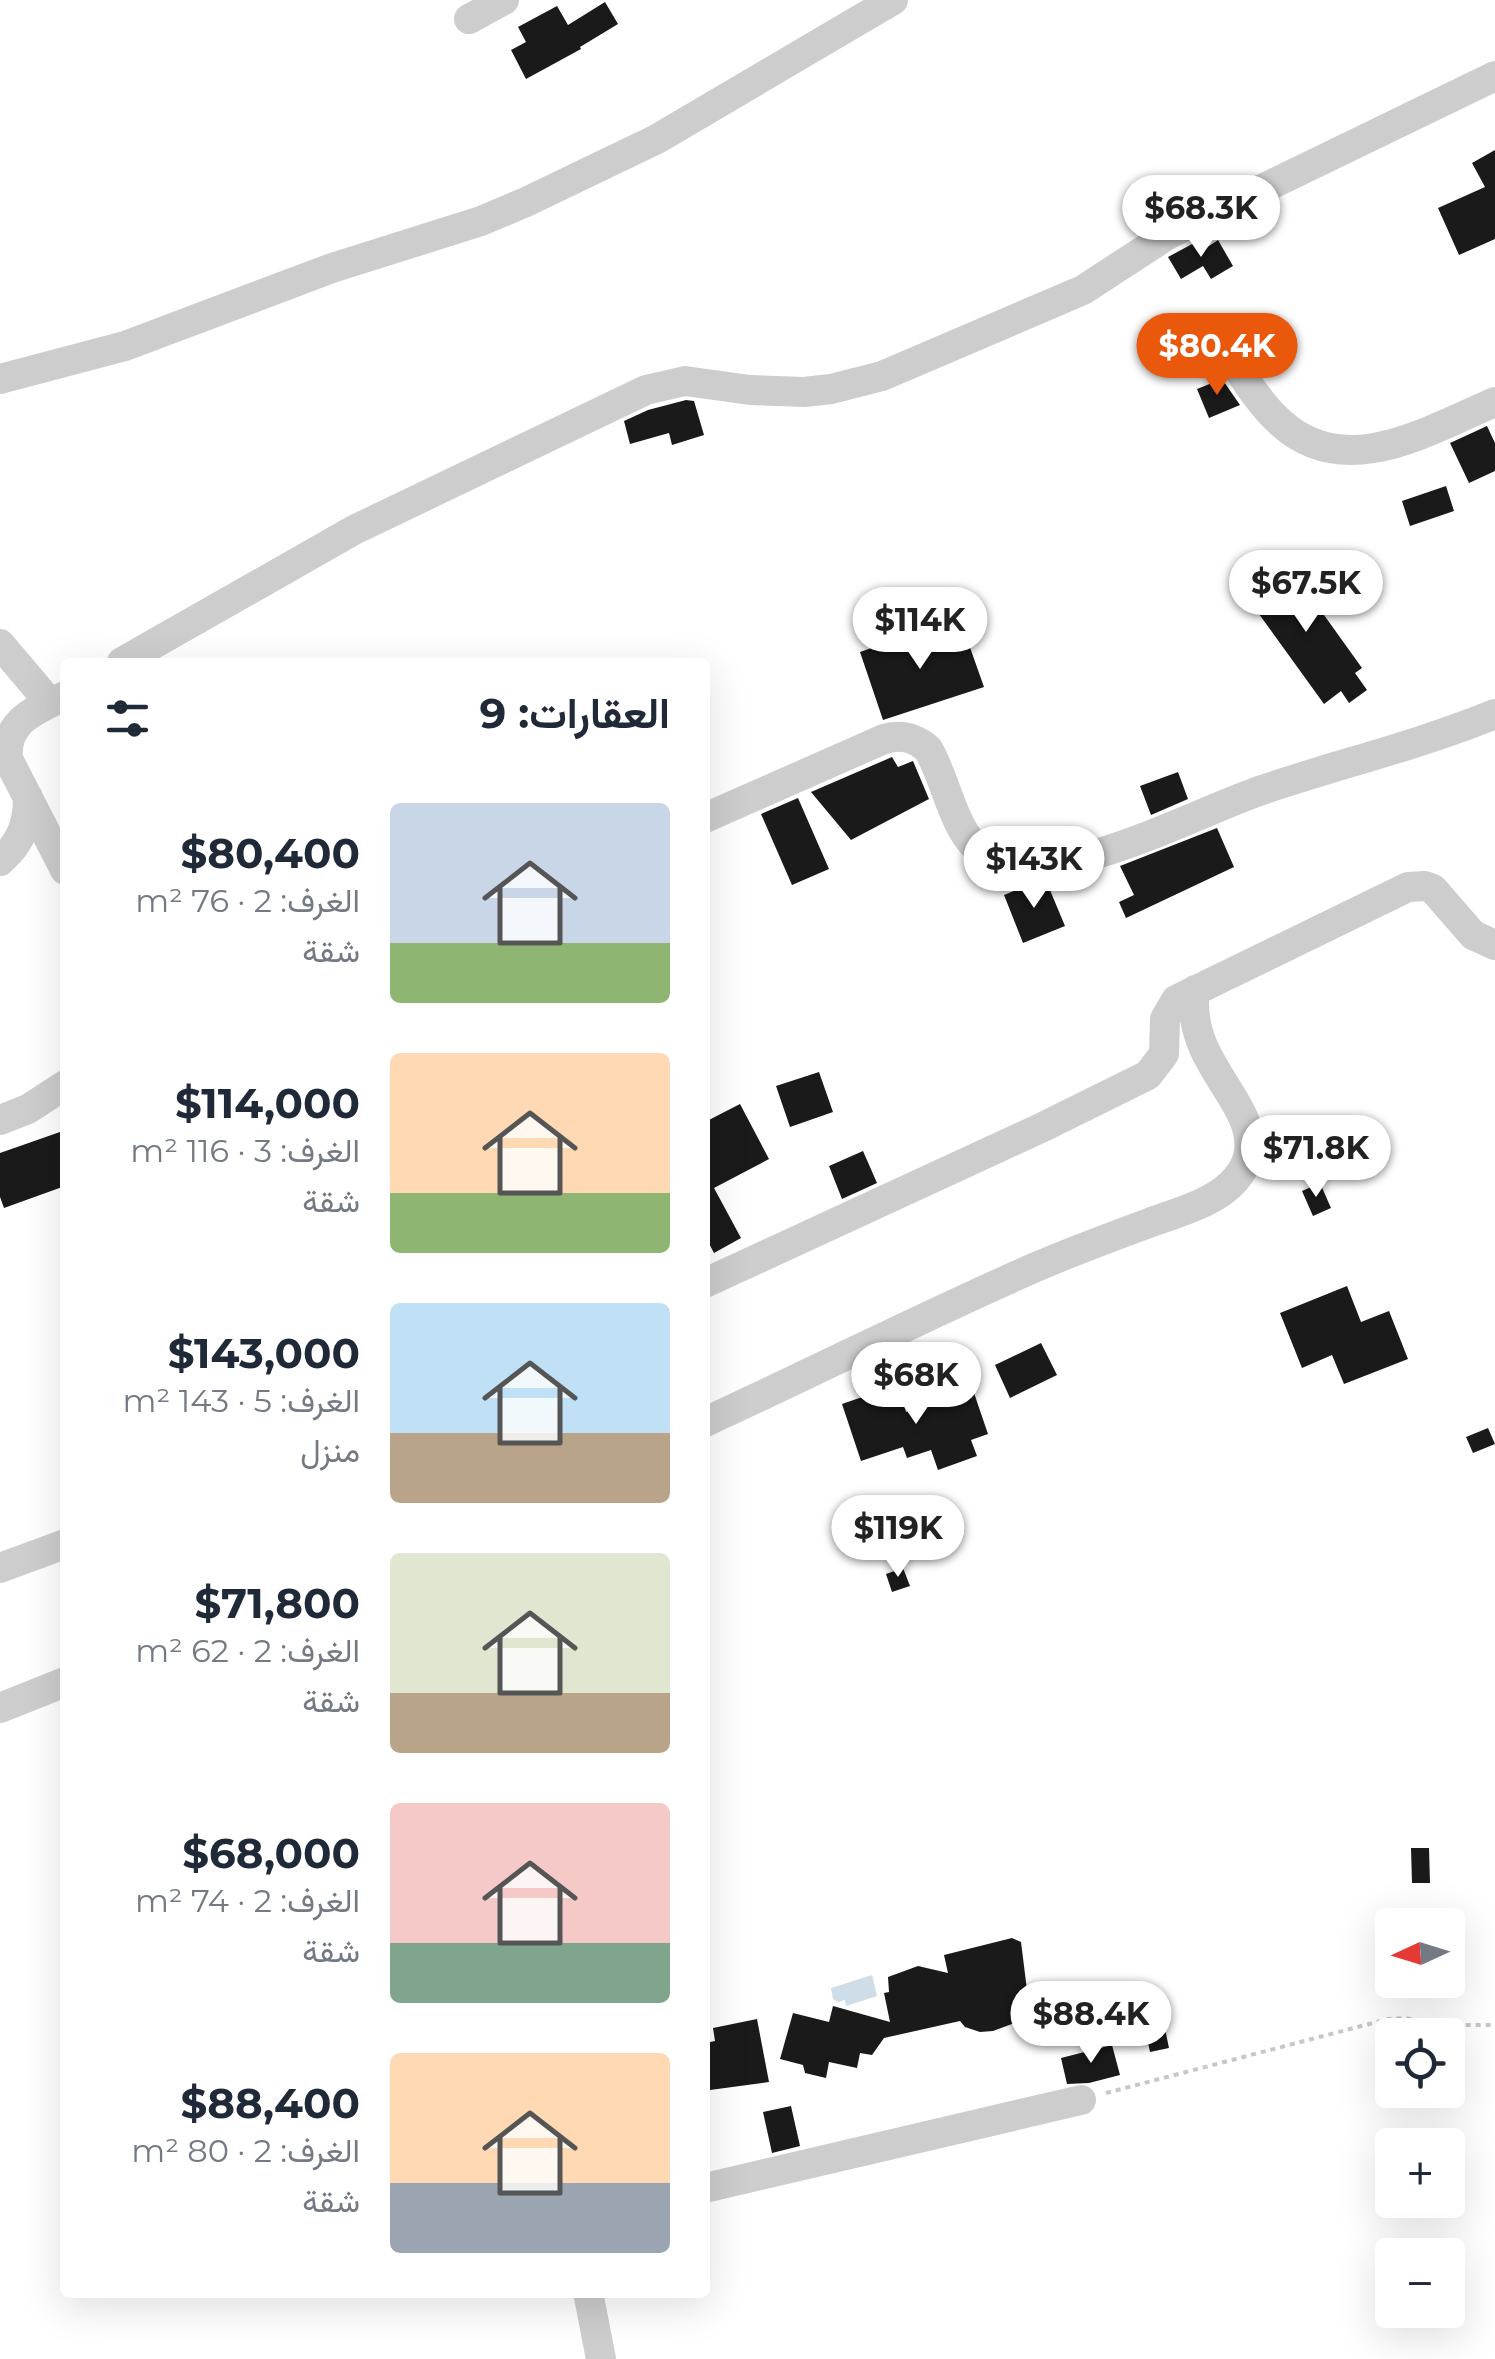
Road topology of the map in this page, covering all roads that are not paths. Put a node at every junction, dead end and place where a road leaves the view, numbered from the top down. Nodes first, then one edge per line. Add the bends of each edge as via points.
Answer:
1 (504, 0) edge
2 (893, 0) edge
3 (469, 18) dead end
4 (1495, 76) edge
5 (1213, 330) dead end
6 (0, 379) edge
7 (1495, 402) edge
8 (0, 644) edge
9 (129, 658) edge
10 (58, 700) edge
11 (1495, 714) edge
12 (28, 797) junction
13 (710, 816) edge
14 (60, 860) edge
15 (0, 861) edge
16 (1495, 945) edge
17 (1195, 990) junction
18 (60, 1087) edge
19 (0, 1120) edge
20 (710, 1281) edge
21 (710, 1420) edge
22 (60, 1546) edge
23 (0, 1568) edge
24 (60, 1684) edge
25 (0, 1708) edge
26 (1081, 2100) road end
27 (710, 2187) edge
28 (589, 2298) edge
29 (601, 2359) edge

1 - 3 street
2 - 6 street via 657,139 526,202 125,346
4 - 9 street via 1169,234 1082,290 882,376 804,392 685,380 646,390 354,530
5 - 7 street via 1281,424 1318,446 1382,448
8 - 10 street
10 - 12 street via 25,717 10,735 8,759
11 - 13 street via 1258,791 1112,849 1027,867 996,862 970,843 928,750 902,736
12 - 14 street
12 - 15 street via 24,830
16 - 17 street via 1472,935 1433,890 1416,885
17 - 20 street via 1167,1012 1164,1054 1148,1075
17 - 21 street via 1199,1042 1249,1136 1249,1153 1233,1183 1198,1205 1042,1264
18 - 19 street
22 - 23 street
24 - 25 street
26 - 27 street
28 - 29 street

